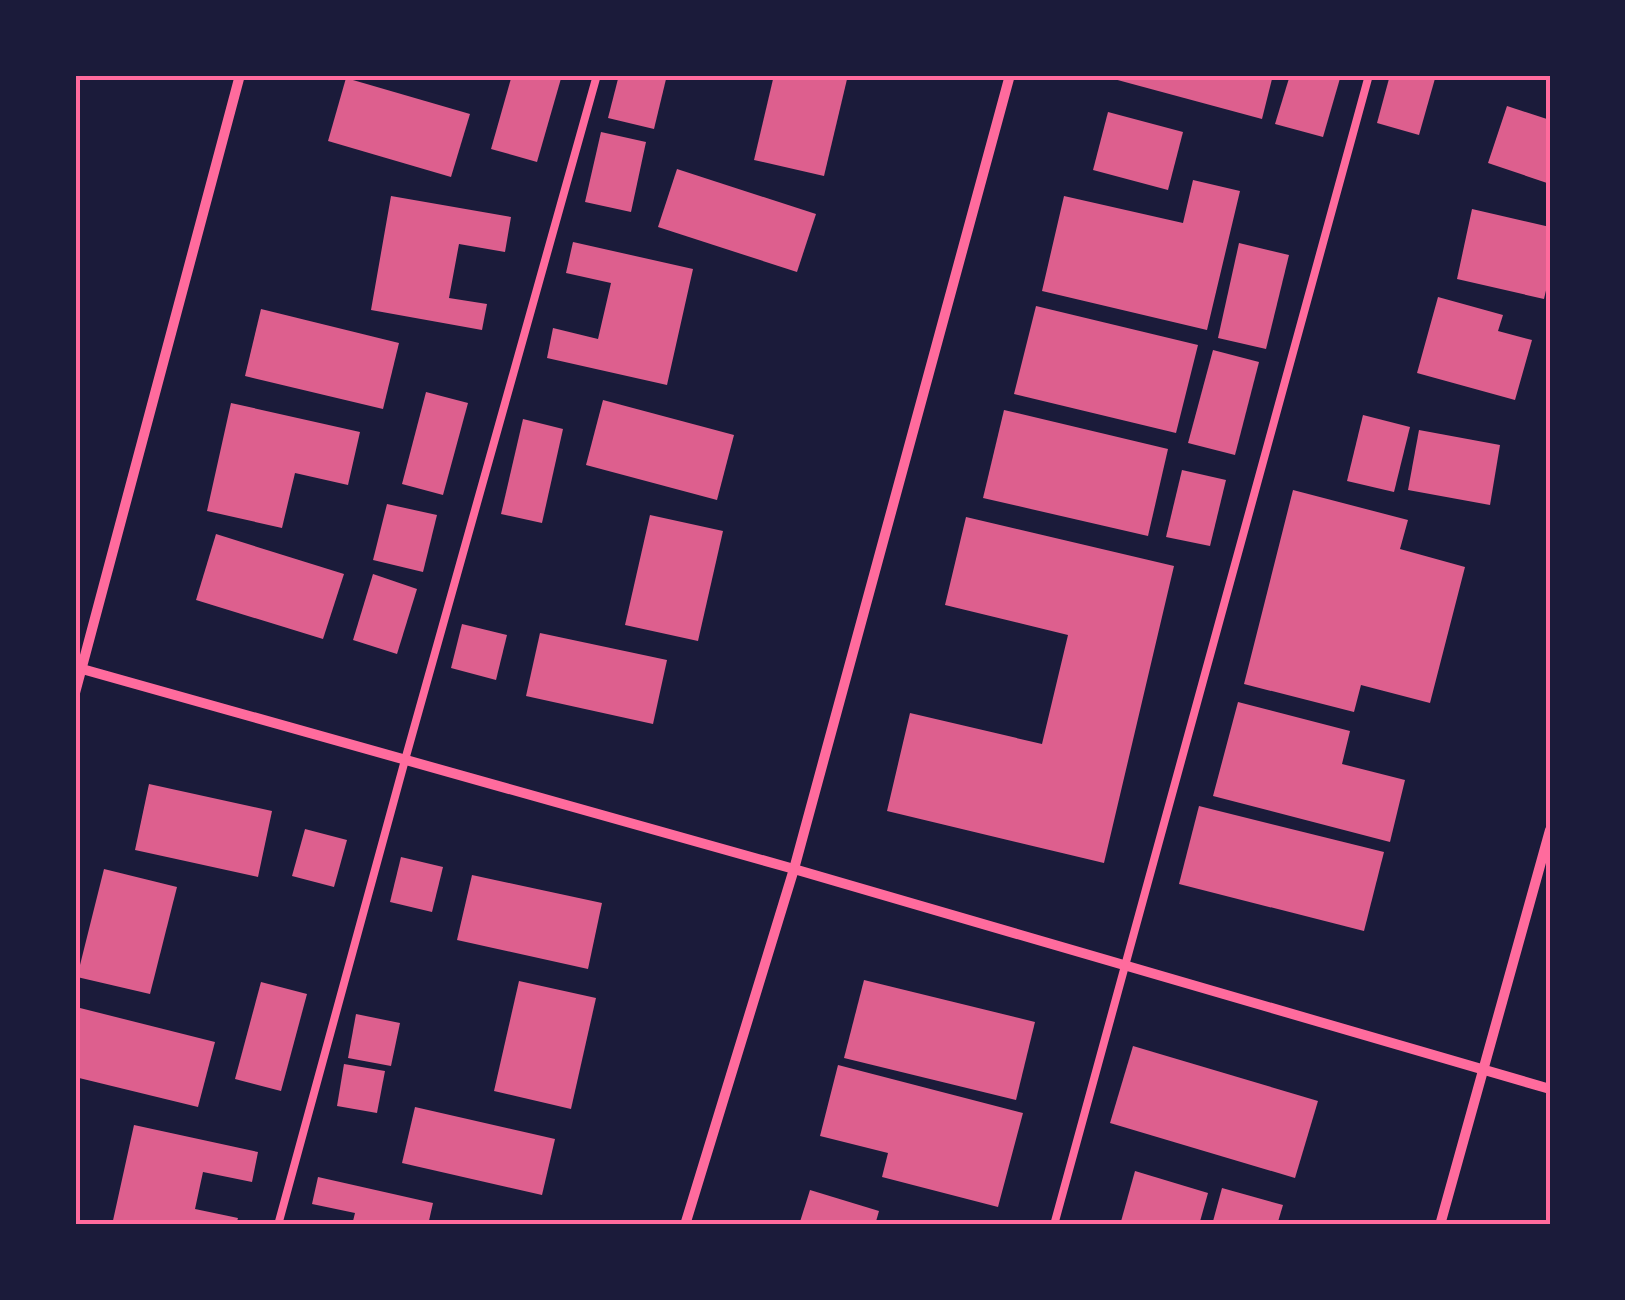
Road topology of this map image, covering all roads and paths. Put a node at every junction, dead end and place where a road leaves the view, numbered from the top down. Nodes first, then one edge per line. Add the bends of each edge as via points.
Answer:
1 (240, 75) edge
2 (597, 75) edge
3 (1010, 75) edge
4 (1370, 75) edge
5 (78, 668) edge
6 (75, 693) edge
7 (404, 760) junction
8 (1550, 830) edge
9 (794, 869) junction
10 (1125, 966) junction
11 (1482, 1070) junction
12 (1550, 1089) edge
13 (278, 1225) edge
14 (686, 1225) edge
15 (1054, 1225) edge
16 (1440, 1225) edge

1 - 5 street
2 - 7 lane
3 - 9 street
4 - 10 lane
5 - 6 street
5 - 7 street
7 - 9 street
7 - 13 lane
8 - 11 street
9 - 10 street
9 - 14 street
10 - 11 street
10 - 15 lane
11 - 12 street
11 - 16 street

